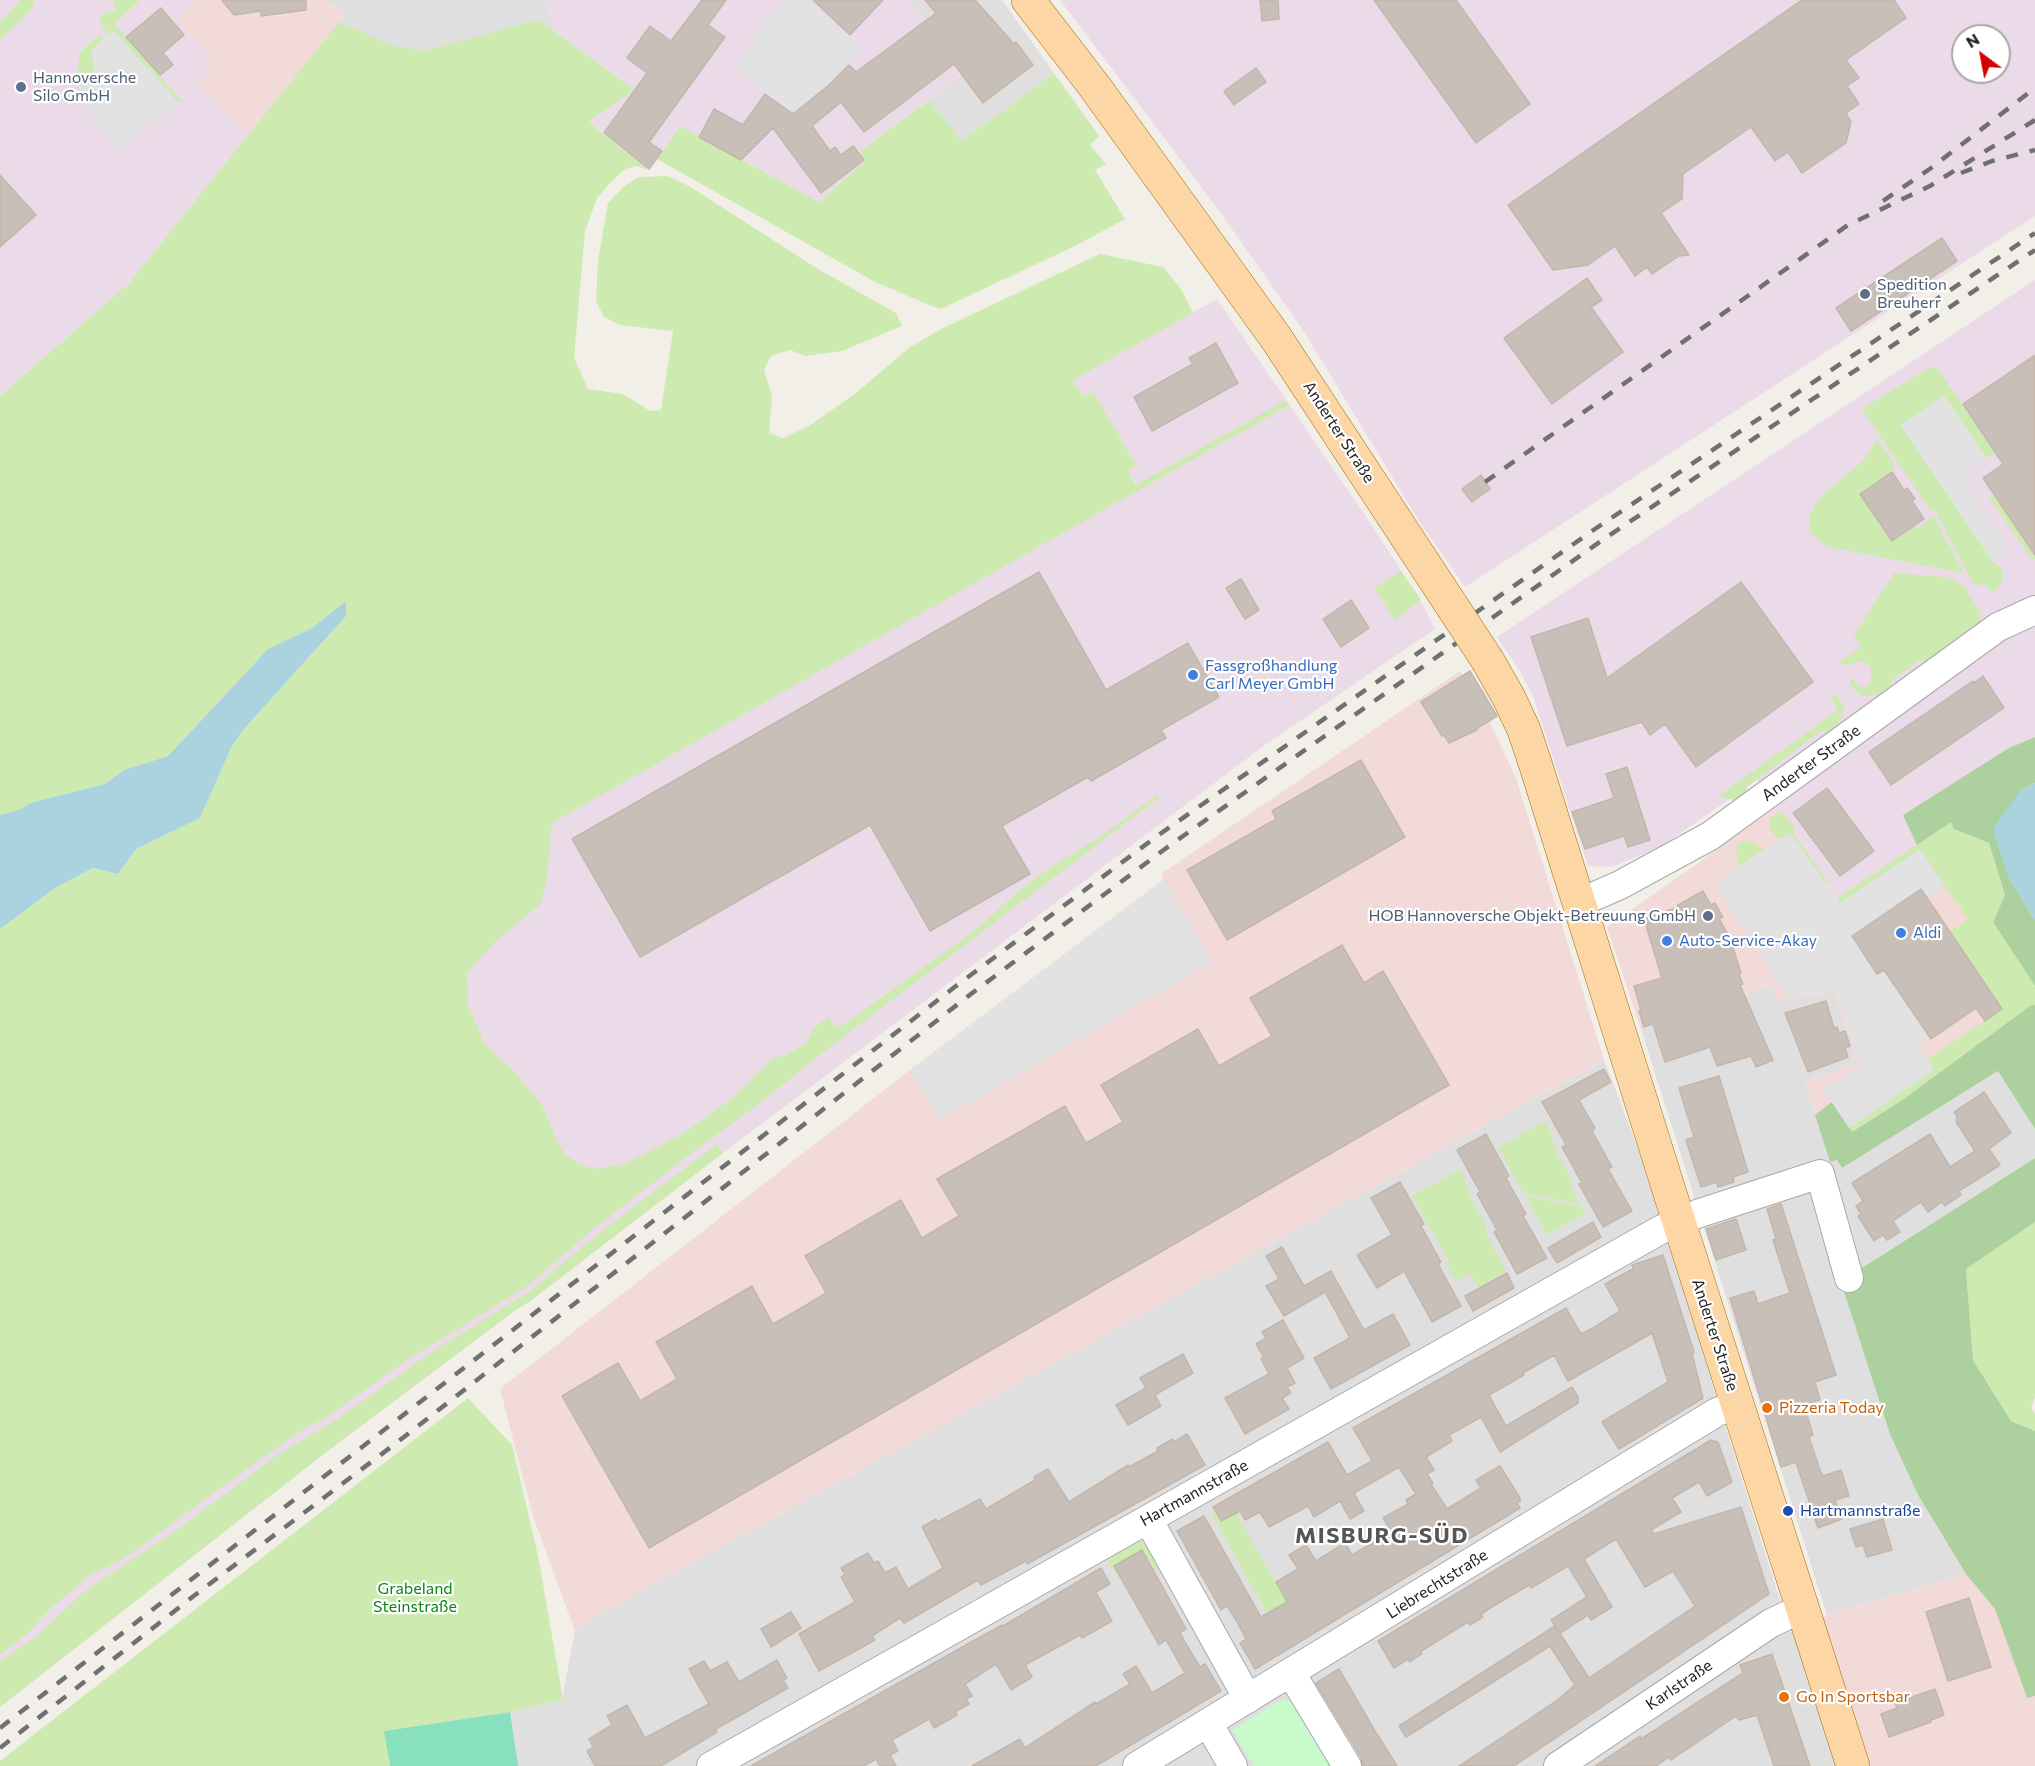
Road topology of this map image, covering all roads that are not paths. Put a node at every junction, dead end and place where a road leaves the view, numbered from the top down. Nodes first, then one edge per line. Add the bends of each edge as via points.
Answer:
1 (1028, 0) edge
2 (2035, 610) edge
3 (1579, 903) junction
4 (1679, 1222) junction
5 (1849, 1278) dead end
6 (1738, 1404) junction
7 (1148, 1519) junction
8 (1803, 1608) junction
9 (1291, 1673) junction
10 (1248, 1699) junction
11 (1208, 1723) junction
12 (711, 1766) edge
13 (1137, 1766) edge
14 (1233, 1766) edge
15 (1347, 1766) edge
16 (1558, 1766) edge
17 (1853, 1766) edge

1 - 3 main road, Anderter Straße, bridge via 1276,338 1488,661 1524,730
2 - 3 street, Anderter Straße via 1998,627 1710,836
3 - 4 main road, Anderter Straße
4 - 5 street, Hartmannstraße via 1820,1174
4 - 6 main road, Anderter Straße
4 - 7 street, Hartmannstraße
6 - 8 main road, Anderter Straße
6 - 9 street, Liebrechtstraße via 1717,1412
7 - 10 street
7 - 12 street, Hartmannstraße
8 - 16 street, Karlstraße via 1771,1623
8 - 17 main road, Anderter Straße
9 - 10 street, Liebrechtstraße
9 - 15 street
10 - 11 street, Liebrechtstraße
11 - 13 street, Liebrechtstraße
11 - 14 street

